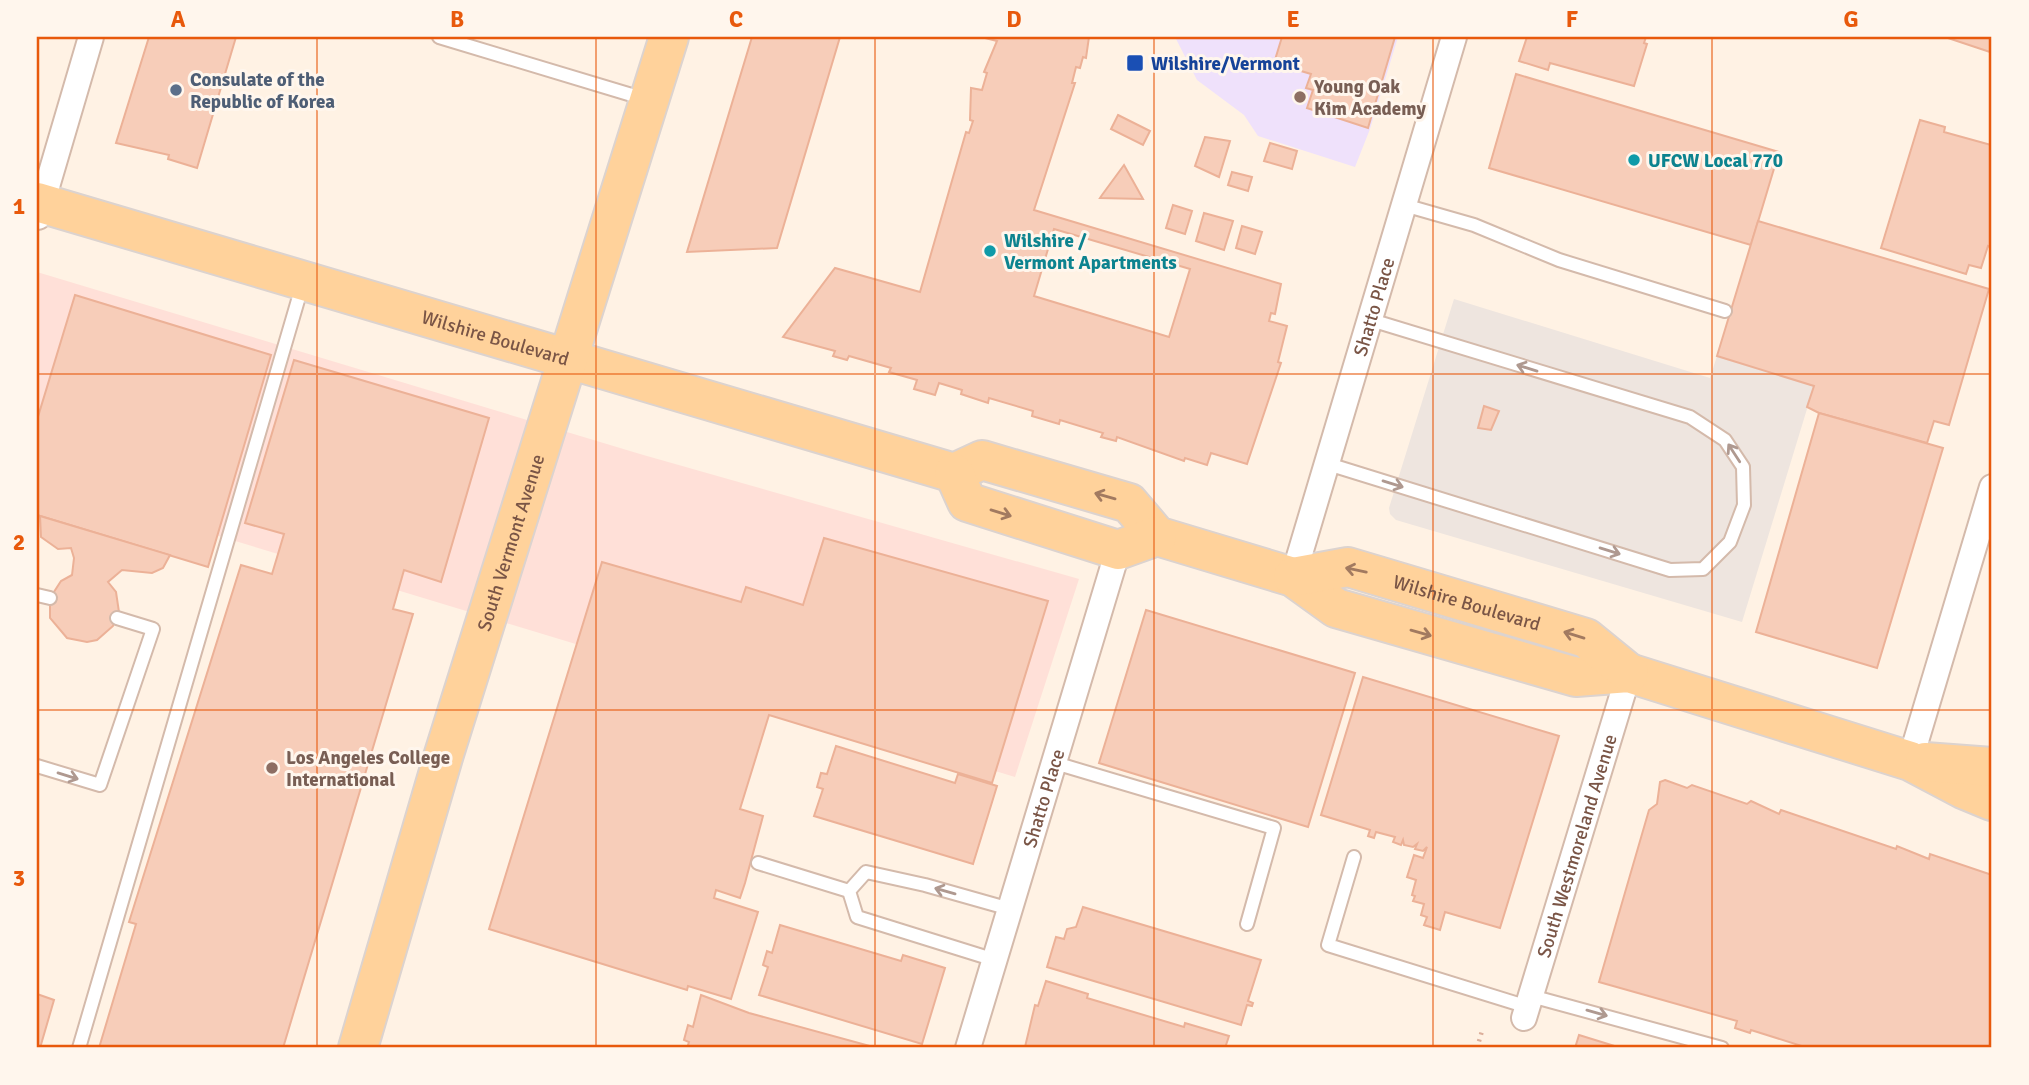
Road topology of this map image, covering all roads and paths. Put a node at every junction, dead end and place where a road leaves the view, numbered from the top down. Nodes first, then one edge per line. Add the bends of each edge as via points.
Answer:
1 (91, 37) edge
2 (439, 37) edge
3 (669, 37) edge
4 (1454, 37) edge
5 (649, 101) junction
6 (1404, 205) junction
7 (38, 209) edge
8 (304, 282) junction
9 (1725, 311) dead end
10 (1371, 320) junction
11 (567, 357) junction
12 (1328, 464) junction
13 (954, 473) junction
14 (1992, 487) edge
15 (1157, 536) junction
16 (1118, 550) junction
17 (1293, 577) junction
18 (37, 595) edge
19 (50, 598) dead end
20 (117, 618) dead end
21 (1629, 673) junction
22 (1910, 761) junction
23 (1055, 763) junction
24 (37, 766) edge
25 (1992, 767) edge
26 (1992, 801) edge
27 (1354, 857) dead end
28 (758, 863) dead end
29 (849, 891) junction
30 (1010, 909) junction
31 (1247, 924) dead end
32 (995, 960) junction
33 (1528, 1007) junction
34 (1482, 1031) dead end
35 (79, 1048) edge
36 (358, 1048) edge
37 (968, 1048) edge
38 (1477, 1048) edge
39 (1722, 1048) edge

1 - 7 street
2 - 5 lane
3 - 5 main road, South Vermont Avenue
4 - 6 street, Shatto Place
5 - 11 main road, South Vermont Avenue
6 - 9 lane via 1474,225 1559,260
6 - 10 street, Shatto Place
7 - 8 main road, Wilshire Boulevard
8 - 11 main road, Wilshire Boulevard
8 - 35 lane
10 - 12 street, Shatto Place
12 -> 10 lane via 1670,570 1703,569 1730,542 1744,505 1743,467 1725,440 1690,417
11 - 13 main road, Wilshire Boulevard
11 - 36 main road, South Vermont Avenue
12 - 17 street, Shatto Place
15 -> 13 main road via 1129,503 982,460
13 -> 16 main road via 967,502
14 - 22 street
15 - 16 main road
15 - 17 main road, Wilshire Boulevard
16 - 23 street, Shatto Place
17 - 21 main road, Wilshire Boulevard via 1336,608 1576,677
18 - 19 lane
24 -> 20 lane via 100,785 153,629
21 - 22 main road, Wilshire Boulevard
21 - 33 street, South Westmoreland Avenue
22 - 25 main road, Wilshire Boulevard
22 - 26 main road, Wilshire Boulevard
23 - 30 street, Shatto Place
23 - 31 lane via 1274,828
27 - 33 lane via 1328,945
28 - 29 lane
30 -> 29 lane via 866,872
29 - 32 lane via 857,916
30 - 32 street, Shatto Place
32 - 37 street, Shatto Place
33 -> 39 lane
34 - 38 path

